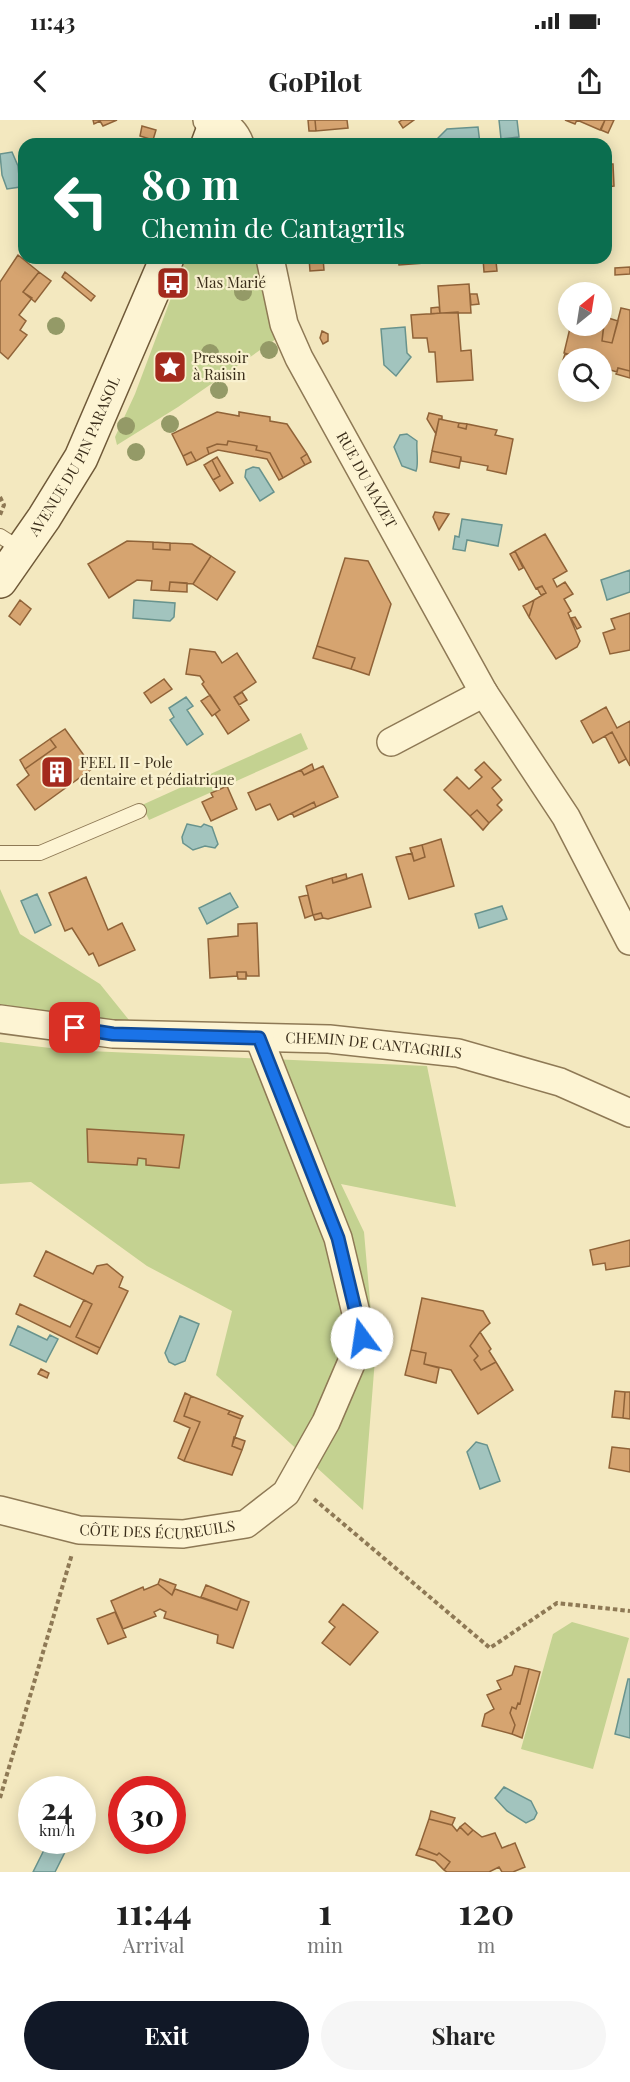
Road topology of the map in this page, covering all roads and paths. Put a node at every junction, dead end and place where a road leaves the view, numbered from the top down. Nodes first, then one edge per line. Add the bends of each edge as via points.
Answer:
1 (208, 125) edge
2 (194, 138) edge
3 (238, 138) edge
4 (151, 264) edge
5 (163, 264) edge
6 (271, 264) edge
7 (135, 326) junction
8 (0, 497) edge
9 (0, 515) edge
10 (11, 543) edge
11 (0, 581) edge
12 (484, 693) junction
13 (391, 741) dead end
14 (139, 811) dead end
15 (0, 853) edge
16 (630, 941) edge
17 (0, 1019) edge
18 (259, 1038) junction
19 (630, 1113) edge
20 (293, 1481) junction
21 (0, 1510) edge
22 (79, 1530) junction
23 (630, 1611) edge
24 (0, 1798) edge

1 - 2 street
1 - 3 street via 235,132
4 - 7 street, AVENUE DU PIN PARASOL
5 - 7 street, AVENUE DU PIN PARASOL
6 - 12 street, RUE DU MAZET via 284,324 299,358
7 - 10 street, AVENUE DU PIN PARASOL via 81,458
8 - 9 path via 4,505
10 - 11 street, AVENUE DU PIN PARASOL
12 - 13 street
12 - 16 street, RUE DU MAZET via 566,817
14 - 15 lane via 40,853
17 - 18 street, CHEMIN DE CANTAGRILS via 113,1034
18 - 19 street, CHEMIN DE CANTAGRILS via 329,1039 458,1053 560,1083
18 - 20 street, CÔTE DES ÉCUREUILS via 338,1238 362,1338 326,1422
20 - 22 street, CÔTE DES ÉCUREUILS via 286,1493 246,1524 183,1534
20 - 23 path via 490,1648 557,1603
21 - 22 street, CÔTE DES ÉCUREUILS
22 - 24 path

